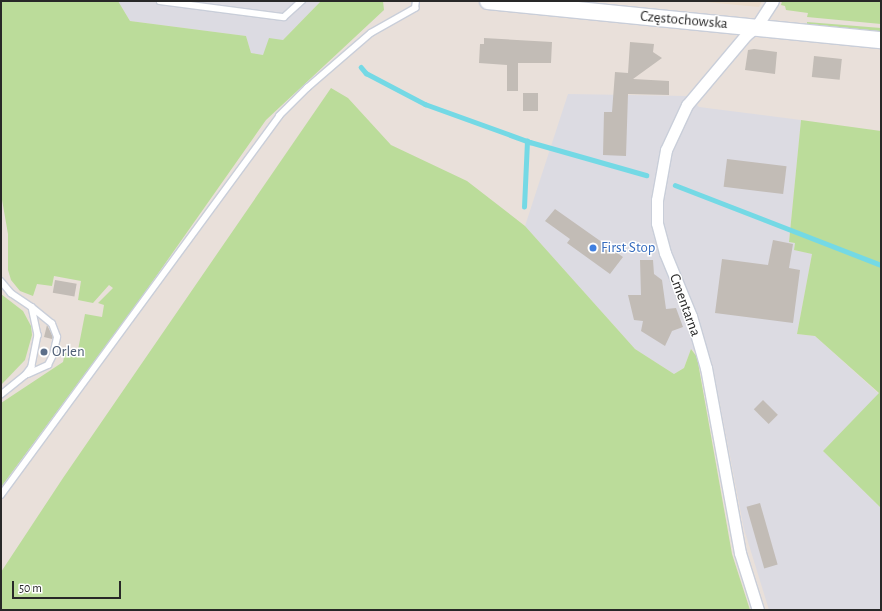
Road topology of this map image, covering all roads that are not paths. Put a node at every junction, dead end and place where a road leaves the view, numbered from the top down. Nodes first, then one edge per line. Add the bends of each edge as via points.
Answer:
1 (160, 1) edge
2 (302, 1) edge
3 (416, 1) edge
4 (488, 1) edge
5 (773, 1) edge
6 (510, 2) edge
7 (756, 27) junction
8 (881, 40) edge
9 (1, 281) edge
10 (32, 307) junction
11 (26, 375) junction
12 (1, 395) edge
13 (1, 495) edge
14 (758, 610) edge

1 - 2 lane via 284,18
3 - 13 lane via 415,8 370,33 279,116
4 - 6 street, Częstochowska
5 - 7 street, Cmentarna
6 - 7 street, Częstochowska
7 - 8 street, Częstochowska
7 - 14 street, Cmentarna via 746,35 688,104 674,127 660,176 657,223 665,253 691,316 706,368 738,546
9 - 10 lane via 11,293
10 - 11 lane via 38,335 32,367
10 - 11 lane via 52,324 57,337 54,355 48,365
11 - 12 lane

